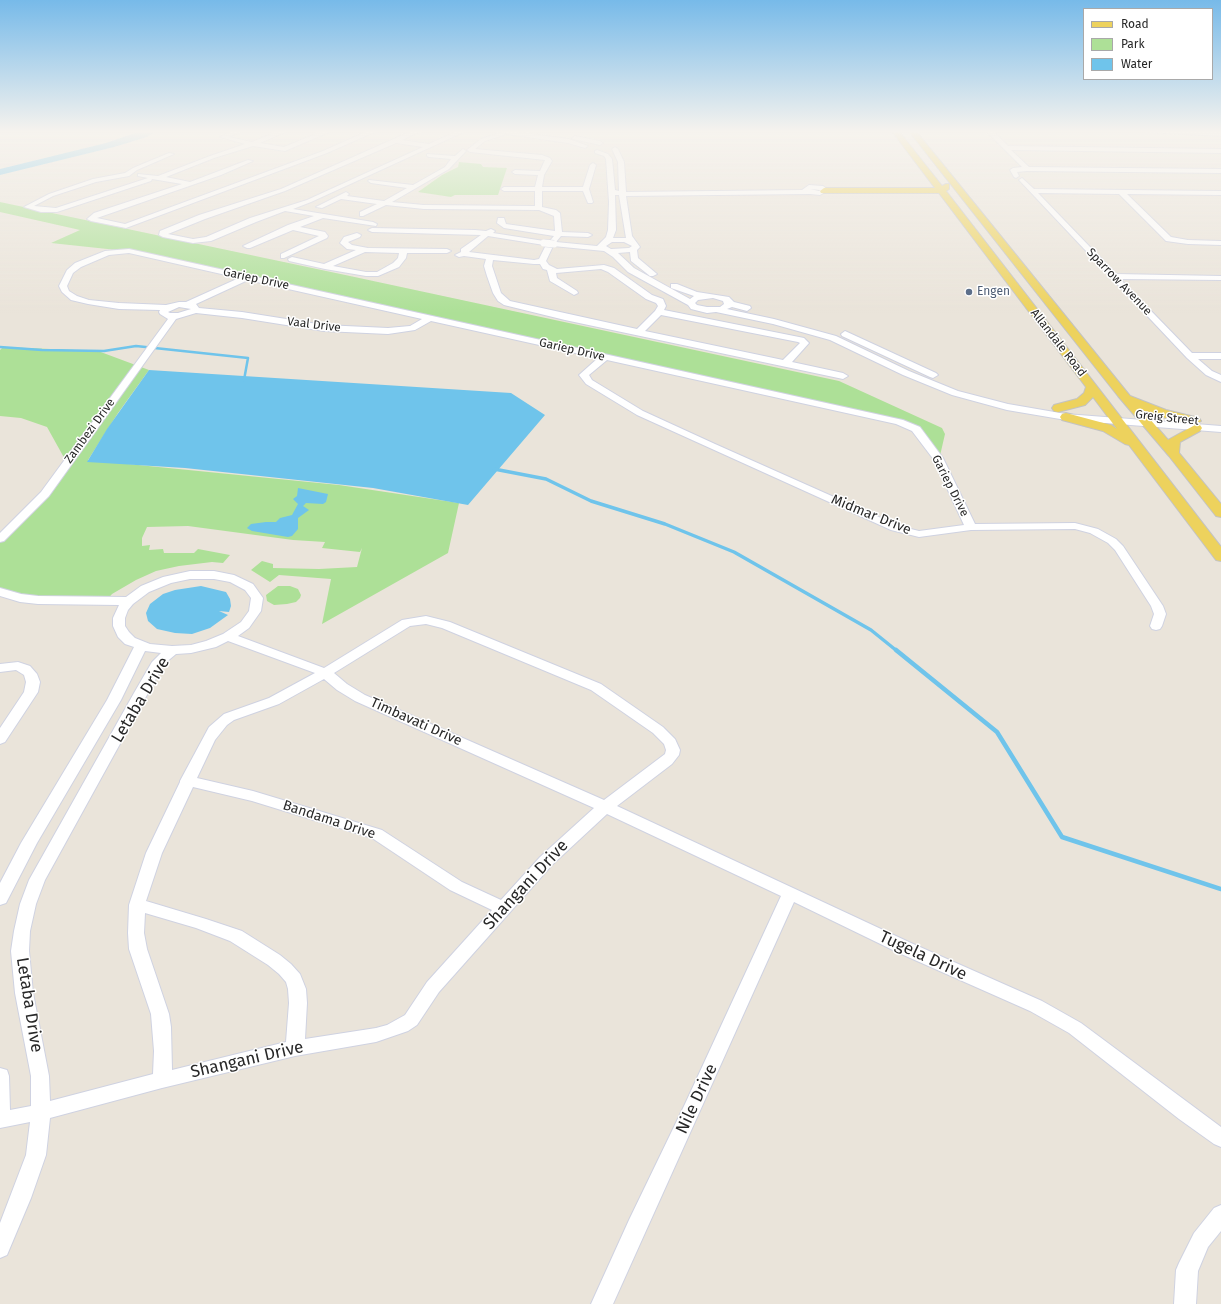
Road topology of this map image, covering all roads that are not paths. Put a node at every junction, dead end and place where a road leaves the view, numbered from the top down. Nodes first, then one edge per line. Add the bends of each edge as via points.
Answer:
1 (64, 191) edge
2 (116, 191) edge
3 (168, 191) edge
4 (217, 191) edge
5 (236, 191) edge
6 (276, 191) edge
7 (331, 191) edge
8 (352, 191) dead end
9 (408, 191) edge
10 (538, 191) edge
11 (587, 191) edge
12 (728, 191) edge
13 (913, 191) edge
14 (941, 191) edge
15 (959, 191) edge
16 (1032, 191) joint
17 (612, 192) joint
18 (622, 192) junction
19 (1121, 192) junction
20 (1221, 193) edge
21 (229, 194) junction
22 (339, 198) junction
23 (250, 201) junction
24 (590, 202) dead end
25 (385, 203) junction
26 (539, 208) junction
27 (281, 210) junction
28 (320, 213) junction
29 (959, 213) junction
30 (363, 214) dead end
31 (501, 220) dead end
32 (375, 226) junction
33 (291, 227) junction
34 (476, 230) junction
35 (490, 232) junction
36 (357, 235) dead end
37 (588, 235) dead end
38 (462, 241) dead end
39 (553, 241) junction
40 (1221, 243) edge
41 (632, 245) junction
42 (247, 246) dead end
43 (605, 246) junction
44 (363, 250) junction
45 (403, 251) junction
46 (464, 252) junction
47 (284, 256) dead end
48 (490, 257) junction
49 (292, 259) dead end
50 (542, 260) junction
51 (325, 266) junction
52 (550, 270) junction
53 (1114, 276) junction
54 (247, 277) junction
55 (1221, 278) edge
56 (574, 293) dead end
57 (708, 296) junction
58 (728, 301) junction
59 (691, 303) junction
60 (192, 307) junction
61 (166, 308) junction
62 (718, 310) junction
63 (659, 312) junction
64 (174, 316) junction
65 (430, 318) junction
66 (639, 332) junction
67 (1190, 356) junction
68 (1221, 356) edge
69 (606, 357) junction
70 (784, 364) junction
71 (843, 376) dead end
72 (1221, 380) edge
73 (1092, 386) junction
74 (1122, 394) junction
75 (1062, 412) junction
76 (1140, 415) junction
77 (1116, 417) junction
78 (1147, 423) junction
79 (1221, 423) edge
80 (1196, 424) junction
81 (1221, 429) edge
82 (1137, 446) junction
83 (1173, 453) junction
84 (1221, 513) edge
85 (971, 527) junction
86 (0, 539) edge
87 (1221, 557) edge
88 (0, 592) edge
89 (129, 601) junction
90 (1156, 626) dead end
91 (228, 637) junction
92 (141, 646) junction
93 (172, 650) junction
94 (0, 668) edge
95 (324, 673) junction
96 (0, 739) edge
97 (187, 781) junction
98 (605, 807) junction
99 (790, 894) junction
100 (0, 899) edge
101 (137, 906) junction
102 (503, 908) junction
103 (295, 1048) junction
104 (0, 1076) edge
105 (162, 1080) junction
106 (41, 1112) junction
107 (0, 1120) edge
108 (1221, 1138) edge
109 (1221, 1215) edge
110 (0, 1248) edge
111 (602, 1304) edge
112 (1185, 1304) edge

1 - 2 street via 28,207 57,210
3 - 21 street via 91,219 126,226 176,206
4 - 21 street
5 - 21 street
6 - 23 street
7 - 27 street
8 - 22 street
9 - 25 street
10 - 26 street
11 - 24 street
12 - 18 street
13 - 29 main road via 934,196
14 - 29 main road, Allandale Road
15 - 74 main road, Allandale Road
16 - 19 street
16 - 53 street, Sparrow Avenue
17 - 18 street
17 - 43 street via 612,230
18 - 41 street via 627,230
19 - 20 street
19 - 40 street via 1169,238 1188,242
21 - 23 street
22 - 25 street
22 - 28 street
23 - 27 street
23 - 27 street via 202,217 163,235 194,241 205,240
25 - 26 street via 424,207
25 - 30 street
26 - 39 street via 557,215
27 - 28 street
28 - 32 street
28 - 32 street via 364,228
28 - 33 street
29 - 73 main road, Allandale Road
31 - 39 street via 507,227
32 - 34 street
33 - 42 street
33 - 47 street via 324,236
34 - 35 street
34 - 38 street
35 - 39 street
35 - 46 street
36 - 44 street via 344,242 350,247
37 - 39 street
39 - 43 street
39 - 50 street
41 - 43 street via 616,240
41 - 43 street via 622,252
41 - 57 street via 634,258 656,276 684,290
43 - 59 street via 645,279
44 - 45 street
44 - 51 street
45 - 46 street via 447,251 448,255
45 - 51 street via 399,262 378,274
46 - 48 street
48 - 50 street via 534,262
48 - 66 street via 490,276 497,293 507,303
49 - 51 street
50 - 52 street
52 - 56 street via 553,279
52 - 63 street via 601,267 608,269 660,301 662,306
53 - 55 street
53 - 67 street, Sparrow Avenue
54 - 60 street
54 - 61 street, Gariep Drive via 133,252 116,251 72,269 63,286 74,298 99,304
54 - 65 street, Gariep Drive
57 - 58 street
57 - 59 street via 696,298
58 - 62 street via 728,306
58 - 75 street via 730,304 835,330 965,387
59 - 62 street via 702,310
60 - 61 street via 179,304
60 - 64 street via 187,315
60 - 65 street, Vaal Drive via 324,328 388,331 412,328
61 - 64 street via 163,310 164,314
62 - 75 street via 833,338 955,393 1007,407
63 - 66 street
63 - 70 street via 801,340 804,343
64 - 86 street, Zambezi Drive via 45,494
65 - 69 street, Gariep Drive
66 - 70 street
67 - 68 street
67 - 72 street, Sparrow Avenue
69 - 85 street, Gariep Drive via 913,426 939,460
69 - 85 street, Midmar Drive via 585,373 585,378 589,382 640,413 684,434 905,531 924,534
70 - 71 street
73 - 75 main road via 1089,394 1081,402
73 - 77 main road, Allandale Road
74 - 76 main road, Allandale Road
74 - 80 main road via 1143,406
75 - 77 street
75 - 82 main road via 1107,428
76 - 77 street, Greig Street
76 - 78 main road, Allandale Road
76 - 80 street, Greig Street
77 - 78 street, Greig Street
77 - 82 main road, Allandale Road
78 - 80 street, Greig Street
78 - 83 main road, Allandale Road
79 - 80 street, Greig Street
80 - 81 street, Greig Street
80 - 83 main road via 1174,440
82 - 87 main road, Allandale Road
83 - 84 main road, Allandale Road
85 - 90 street, Midmar Drive via 1075,526 1106,537 1120,548 1157,606 1160,614
88 - 89 street via 38,600
89 - 91 street via 145,589 184,576 214,575 234,579 249,587 257,598 255,611 245,625
89 - 92 street via 120,613 119,626 130,641
91 - 93 street via 204,646
91 - 95 street, Timbavati Drive
92 - 93 street
92 - 100 street, Letaba Drive via 114,700 29,843
93 - 106 street, Letaba Drive via 159,662 141,693 36,880 28,904 20,951 24,993 40,1076
94 - 96 street via 18,666 30,674 33,682 31,692
95 - 97 street via 274,701 229,717 222,722 208,740
95 - 98 street, Timbavati Drive via 360,698
95 - 98 street, Shangani Drive via 406,623 426,620 446,625 592,685 658,730 670,742 673,750 672,755 662,765
97 - 101 street via 154,853
97 - 102 street, Bandama Drive via 253,796 364,829 456,886
98 - 99 street, Tugela Drive
98 - 102 street, Shangani Drive via 546,861
99 - 108 street, Tugela Drive via 1064,1021
99 - 111 street, Nile Drive
101 - 103 street via 200,923 236,936 285,969 294,979 297,989
101 - 105 street via 138,949 162,1027
102 - 103 street, Shangani Drive via 433,987 411,1020 391,1031 376,1035
103 - 105 street, Shangani Drive
104 - 107 street
105 - 106 street, Shangani Drive
106 - 107 street, Shangani Drive
106 - 110 street, Letaba Drive via 36,1155
109 - 112 street via 1201,1240 1187,1270

